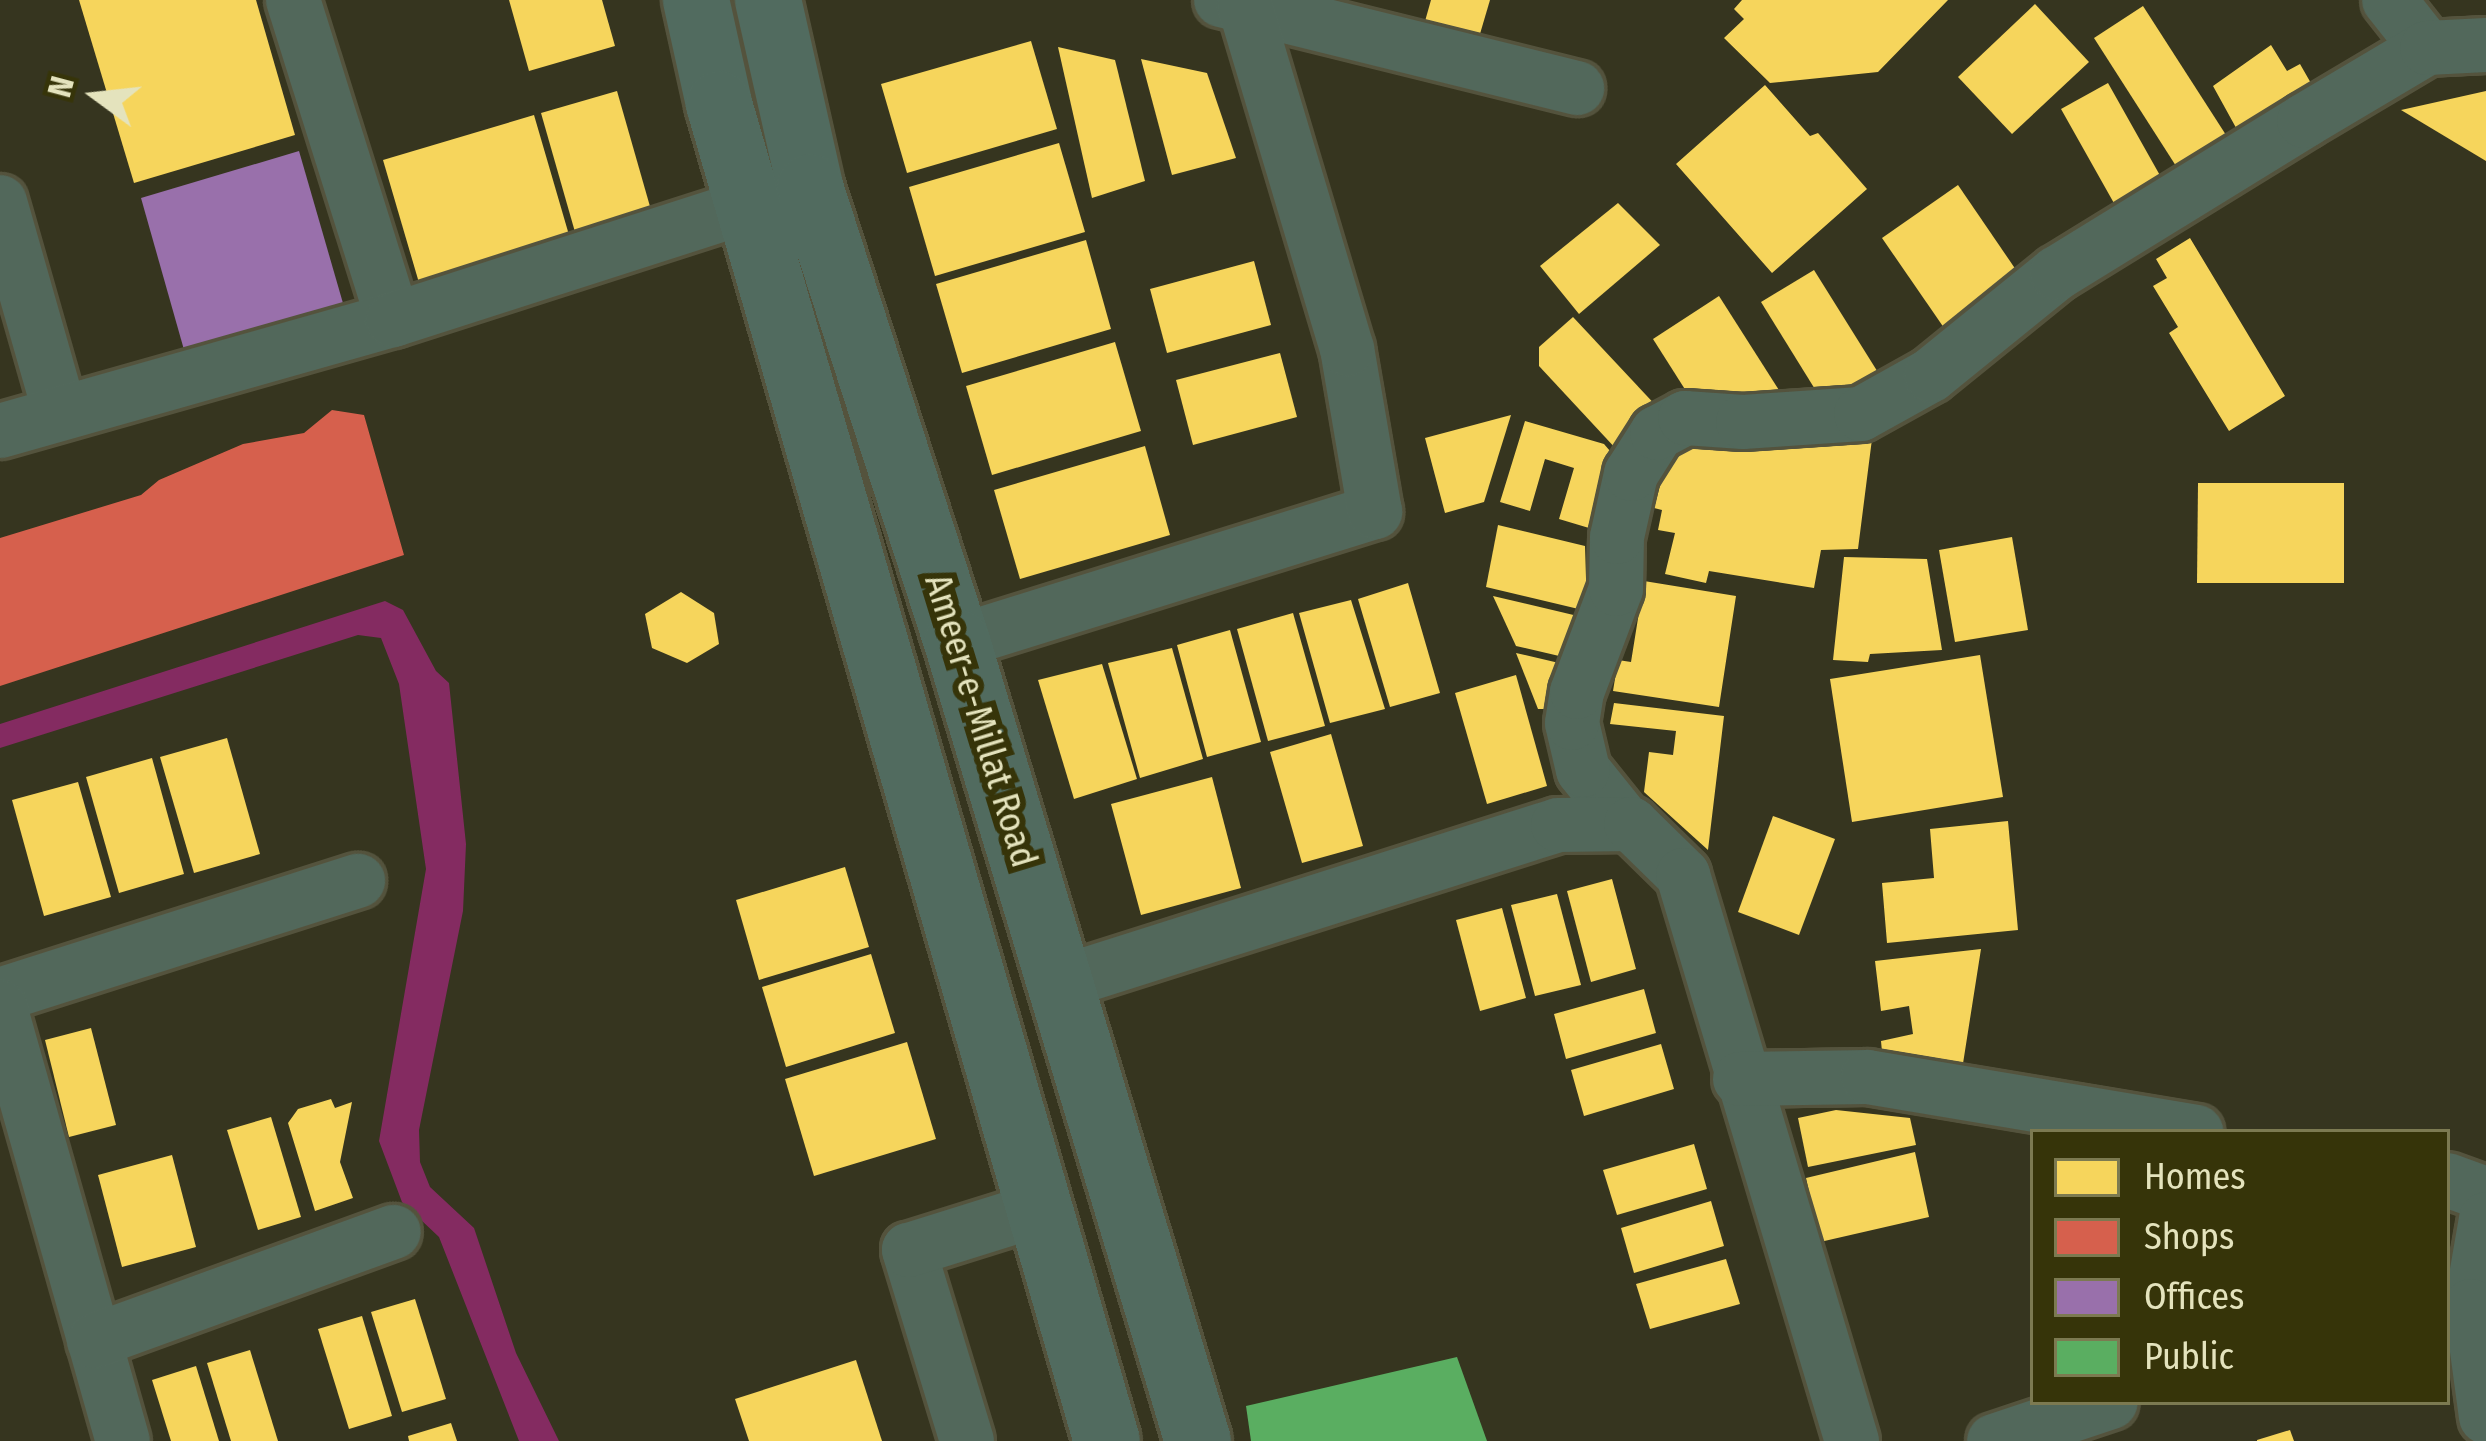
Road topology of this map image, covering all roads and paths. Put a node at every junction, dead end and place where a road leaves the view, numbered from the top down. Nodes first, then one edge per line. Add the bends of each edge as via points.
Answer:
1 (293, 0) edge
2 (696, 0) edge
3 (768, 0) edge
4 (2389, 0) edge
5 (1233, 3) edge
6 (2486, 45) edge
7 (2427, 48) junction
8 (1577, 88) dead end
9 (810, 187) junction
10 (0, 202) edge
11 (749, 206) junction
12 (393, 320) junction
13 (60, 413) junction
14 (0, 431) edge
15 (957, 643) junction
16 (1627, 824) junction
17 (358, 881) dead end
18 (1060, 983) junction
19 (0, 995) edge
20 (0, 1007) edge
21 (1739, 1079) junction
22 (2178, 1129) edge
23 (2450, 1181) edge
24 (1119, 1186) junction
25 (2486, 1194) edge
26 (1037, 1210) junction
27 (2486, 1219) edge
28 (394, 1232) dead end
29 (2461, 1286) edge
30 (94, 1341) junction
31 (2102, 1405) edge
32 (2486, 1418) edge
33 (123, 1441) edge
34 (967, 1441) edge
35 (1107, 1441) edge
36 (1198, 1441) edge
37 (1852, 1441) edge
38 (1994, 1441) edge

1 - 12 street
2 - 11 main road
3 - 9 main road, Ameer-e-Millat Road
4 - 7 street
5 - 8 street
5 - 15 street via 1347,349 1375,512
6 - 7 street
7 - 16 street via 2057,273 1891,400 1861,414 1685,418 1657,434 1640,454 1622,504 1616,589 1571,723 1583,770
9 - 11 main road
9 - 15 main road, Ameer-e-Millat Road
10 - 13 street
11 - 12 street
11 - 26 main road
12 - 13 street
13 - 14 street
15 - 18 main road, Ameer-e-Millat Road
16 - 18 street via 1558,825
16 - 21 street via 1682,875
17 - 19 street
18 - 24 main road, Ameer-e-Millat Road
20 - 30 street
21 - 22 street via 1868,1077
21 - 37 street
23 - 25 street
24 - 26 main road
24 - 36 main road, Ameer-e-Millat Road
26 - 34 street via 909,1250
26 - 35 main road
27 - 29 street
28 - 30 street
29 - 32 street via 2471,1306
30 - 33 street
31 - 38 street

